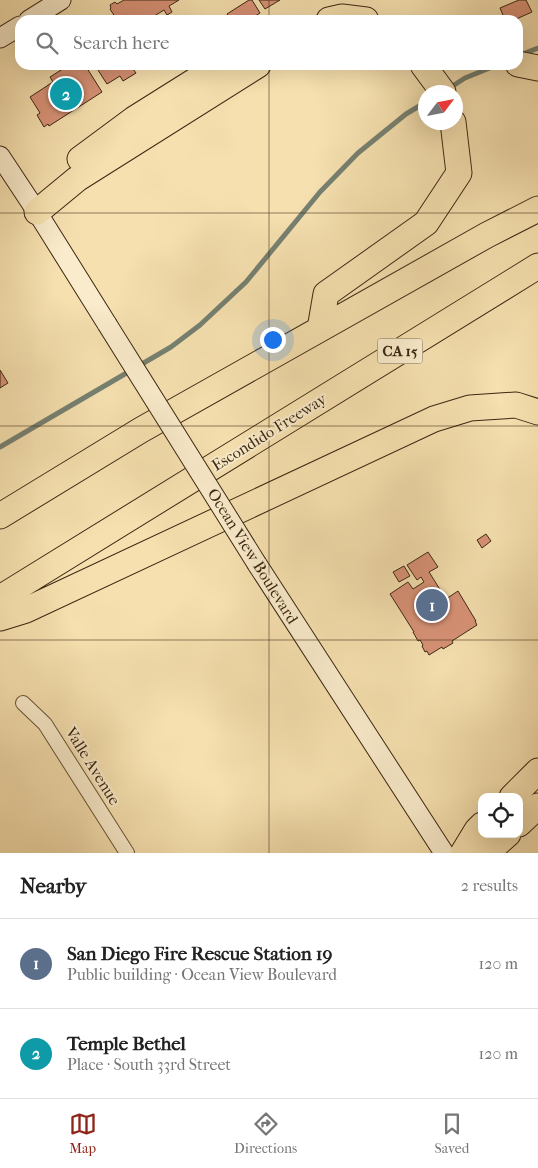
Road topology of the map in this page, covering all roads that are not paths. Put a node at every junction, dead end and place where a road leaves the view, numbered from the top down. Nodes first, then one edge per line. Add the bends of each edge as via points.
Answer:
1 (61, 0) edge
2 (37, 15) edge
3 (15, 29) edge
4 (0, 38) edge
5 (212, 70) edge
6 (250, 70) edge
7 (427, 70) edge
8 (438, 85) edge
9 (454, 130) edge
10 (0, 156) edge
11 (538, 208) edge
12 (37, 212) junction
13 (538, 266) edge
14 (320, 329) junction
15 (538, 412) edge
16 (0, 516) edge
17 (0, 598) edge
18 (0, 618) edge
19 (23, 703) dead end
20 (538, 771) edge
21 (516, 793) edge
22 (538, 806) edge
23 (523, 820) edge
24 (478, 828) edge
25 (504, 838) edge
26 (127, 853) edge
27 (444, 853) edge
28 (463, 853) edge
29 (485, 853) edge

1 - 2 main road
3 - 4 main road
5 - 12 highway via 134,119 62,172
6 - 12 highway via 77,178
7 - 8 highway
9 - 14 highway via 459,172 426,223 326,294
10 - 12 main road, Ocean View Boulevard
11 - 14 highway
12 - 27 main road, Ocean View Boulevard, bridge via 257,564
13 - 17 highway, Escondido Freeway / CA 15
14 - 16 highway via 141,430
15 - 18 highway via 516,405 470,408 434,419 26,610
19 - 26 street, Valle Avenue via 46,724
20 - 21 highway
22 - 23 highway
24 - 28 highway
25 - 29 highway

